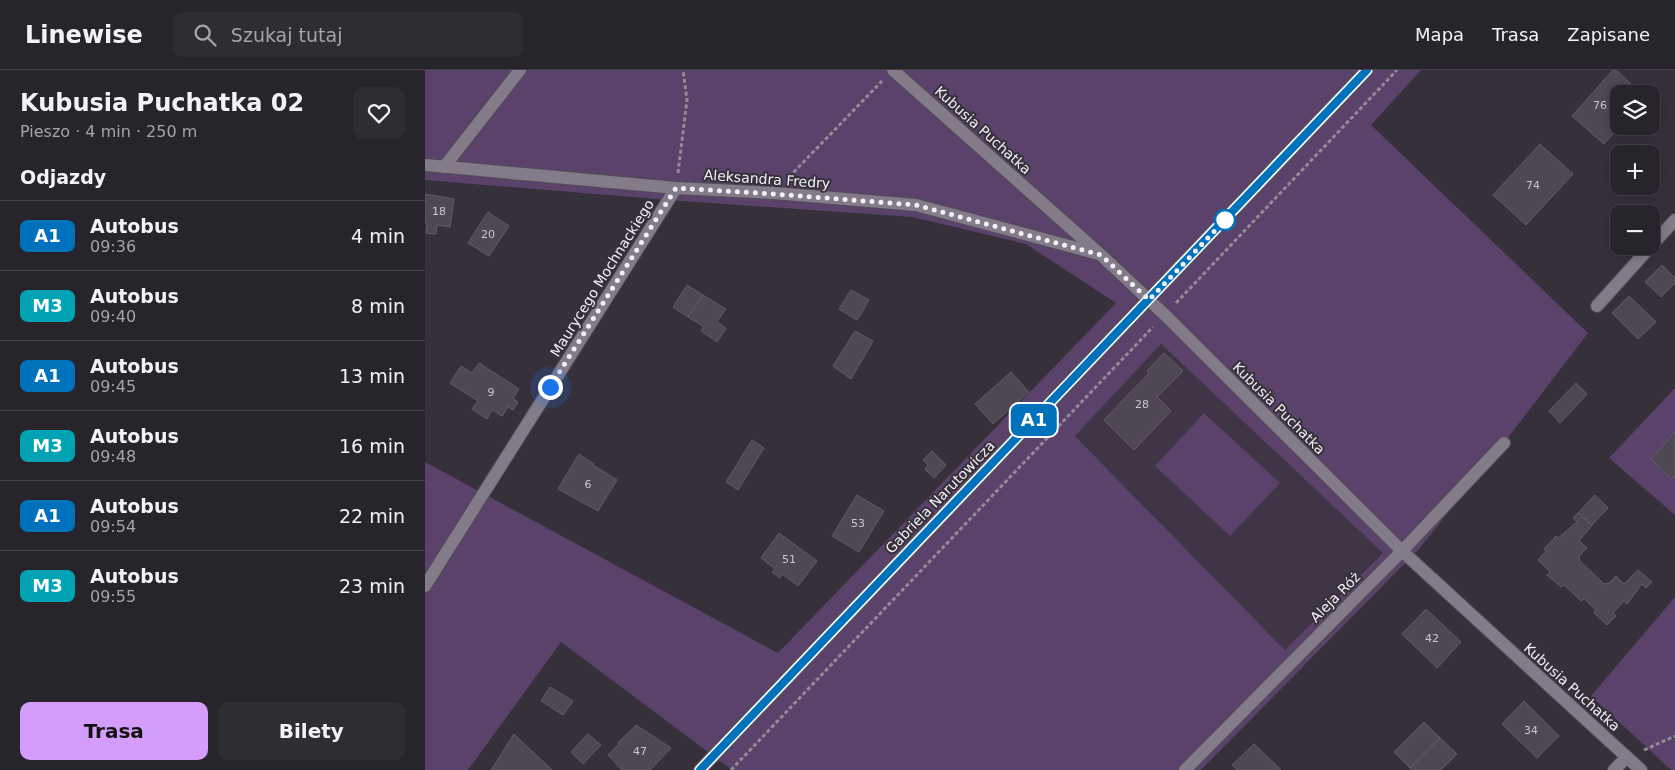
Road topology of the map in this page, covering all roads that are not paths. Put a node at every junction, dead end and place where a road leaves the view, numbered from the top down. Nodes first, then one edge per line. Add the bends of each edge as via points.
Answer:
1 (520, 70) edge
2 (1367, 70) edge
3 (890, 73) edge
4 (425, 165) edge
5 (443, 166) junction
6 (676, 188) junction
7 (1675, 220) edge
8 (1660, 236) edge
9 (1101, 255) junction
10 (1643, 255) edge
11 (1149, 300) junction
12 (1597, 306) dead end
13 (1504, 443) dead end
14 (1401, 551) junction
15 (425, 586) edge
16 (1627, 757) junction
17 (700, 770) edge
18 (1185, 770) edge
19 (1614, 770) edge
20 (1641, 770) edge

1 - 5 street
2 - 11 street, Gabriela Narutowicza
3 - 9 street, Kubusia Puchatka
4 - 5 street, Aleksandra Fredry
5 - 6 street, Aleksandra Fredry
6 - 9 street, Aleksandra Fredry via 916,205
6 - 15 street, Maurycego Mochnackiego
7 - 8 street
9 - 11 street, Kubusia Puchatka
10 - 12 street
11 - 14 street, Kubusia Puchatka
11 - 17 street, Gabriela Narutowicza
13 - 14 street, Aleja Róż
14 - 16 street, Kubusia Puchatka
14 - 18 street, Aleja Róż
16 - 19 street
16 - 20 street, Kubusia Puchatka

